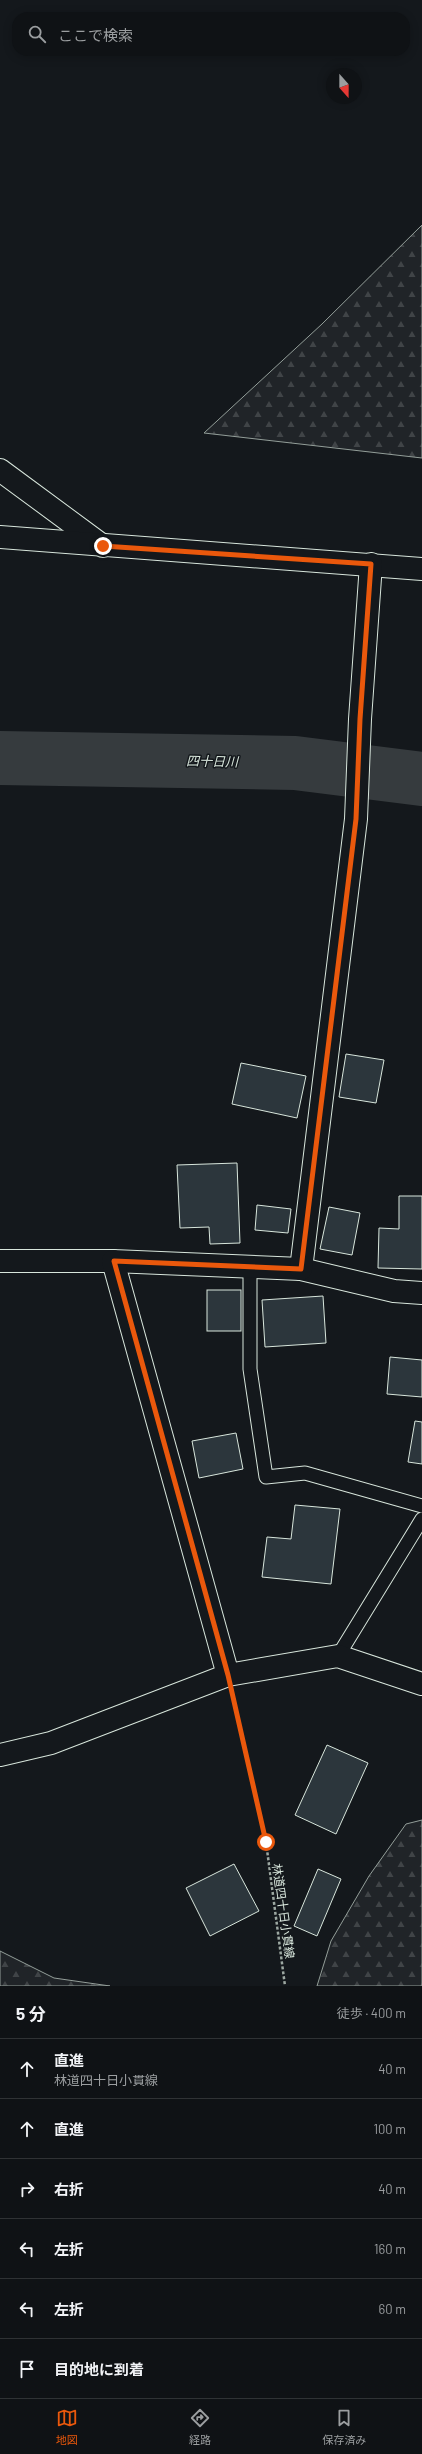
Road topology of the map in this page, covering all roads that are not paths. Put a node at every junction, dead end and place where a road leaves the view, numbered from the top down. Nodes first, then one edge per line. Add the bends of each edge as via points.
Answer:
1 (0, 470) edge
2 (0, 537) edge
3 (103, 546) junction
4 (371, 564) junction
5 (422, 569) edge
6 (0, 1261) edge
7 (114, 1261) junction
8 (250, 1266) junction
9 (301, 1269) junction
10 (422, 1293) edge
11 (422, 1506) edge
12 (422, 1519) edge
13 (338, 1656) junction
14 (228, 1675) junction
15 (422, 1684) edge
16 (0, 1755) edge

1 - 3 street
2 - 3 street
3 - 4 street
4 - 5 street
4 - 9 street via 356,819
6 - 7 street
7 - 8 street
7 - 14 street
8 - 9 street
8 - 11 lane via 250,1369 266,1477 305,1473
9 - 10 street via 394,1291
12 - 13 lane
13 - 14 street
13 - 15 street
14 - 16 street via 51,1743

